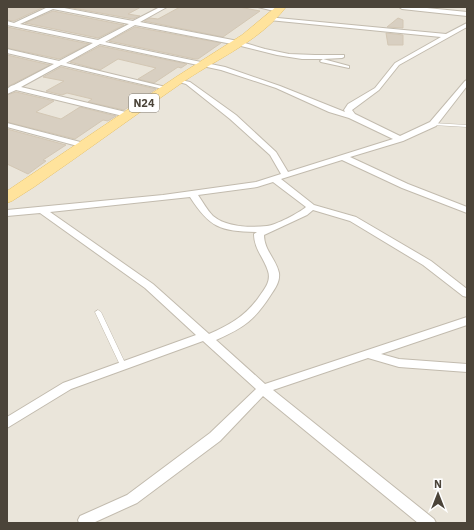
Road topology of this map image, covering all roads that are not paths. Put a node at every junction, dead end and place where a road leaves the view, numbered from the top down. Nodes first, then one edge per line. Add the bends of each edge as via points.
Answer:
1 (52, 7) edge
2 (153, 7) edge
3 (261, 7) edge
4 (402, 7) edge
5 (162, 8) edge
6 (276, 12) edge
7 (467, 14) edge
8 (7, 23) edge
9 (15, 24) junction
10 (132, 24) junction
11 (467, 25) edge
12 (7, 28) edge
13 (448, 36) junction
14 (99, 42) junction
15 (238, 43) junction
16 (7, 51) edge
17 (342, 56) dead end
18 (316, 59) junction
19 (60, 63) junction
20 (203, 64) junction
21 (346, 67) dead end
22 (178, 80) junction
23 (467, 82) edge
24 (7, 85) edge
25 (15, 87) junction
26 (167, 88) junction
27 (7, 92) edge
28 (127, 115) junction
29 (352, 116) junction
30 (433, 124) junction
31 (7, 125) edge
32 (467, 126) edge
33 (400, 139) junction
34 (85, 146) junction
35 (345, 158) junction
36 (286, 175) junction
37 (275, 179) junction
38 (193, 194) junction
39 (7, 198) edge
40 (311, 207) junction
41 (42, 210) junction
42 (467, 210) edge
43 (7, 213) edge
44 (267, 229) junction
45 (467, 294) edge
46 (98, 312) dead end
47 (467, 321) edge
48 (206, 337) junction
49 (368, 354) junction
50 (124, 365) junction
51 (467, 368) edge
52 (263, 389) junction
53 (7, 423) edge
54 (85, 520) dead end
55 (429, 523) edge

1 - 9 street
1 - 10 street
2 - 5 street
3 - 6 street
4 - 7 street
5 - 10 street
6 - 13 street
6 - 15 main road, N24
8 - 9 street
9 - 12 street
9 - 14 street
10 - 14 street
10 - 15 street
11 - 13 street
13 - 29 street via 397,64 377,89 351,106 348,110
14 - 19 street
14 - 20 street
15 - 18 street
15 - 20 main road, N24
16 - 19 street
17 - 18 street
18 - 21 street
19 - 25 street
19 - 26 street
20 - 22 main road, N24
20 - 29 street via 223,68 278,87
22 - 26 main road, N24
22 - 36 street via 188,83 233,117 273,154
23 - 30 street
24 - 25 street
25 - 27 street
25 - 28 street
26 - 28 main road, N24
28 - 34 main road, N24
29 - 33 street
30 - 32 lane
30 - 33 street
31 - 34 street
33 - 35 street
34 - 39 main road, N24
35 - 36 street
35 - 42 street via 380,176
36 - 37 street
37 - 38 street
37 - 40 street
38 - 41 street
38 - 44 street via 208,216 218,223 235,228
40 - 44 street via 304,213
40 - 45 street via 353,219 427,263
41 - 43 street
41 - 48 street via 149,286
44 - 48 street via 259,234 258,241 274,272 274,282 258,309 240,325
46 - 50 lane
47 - 49 street
48 - 50 street
48 - 52 street
49 - 51 street via 399,362
49 - 52 street
50 - 53 street via 67,386
52 - 54 street via 215,437 138,494
52 - 55 street

